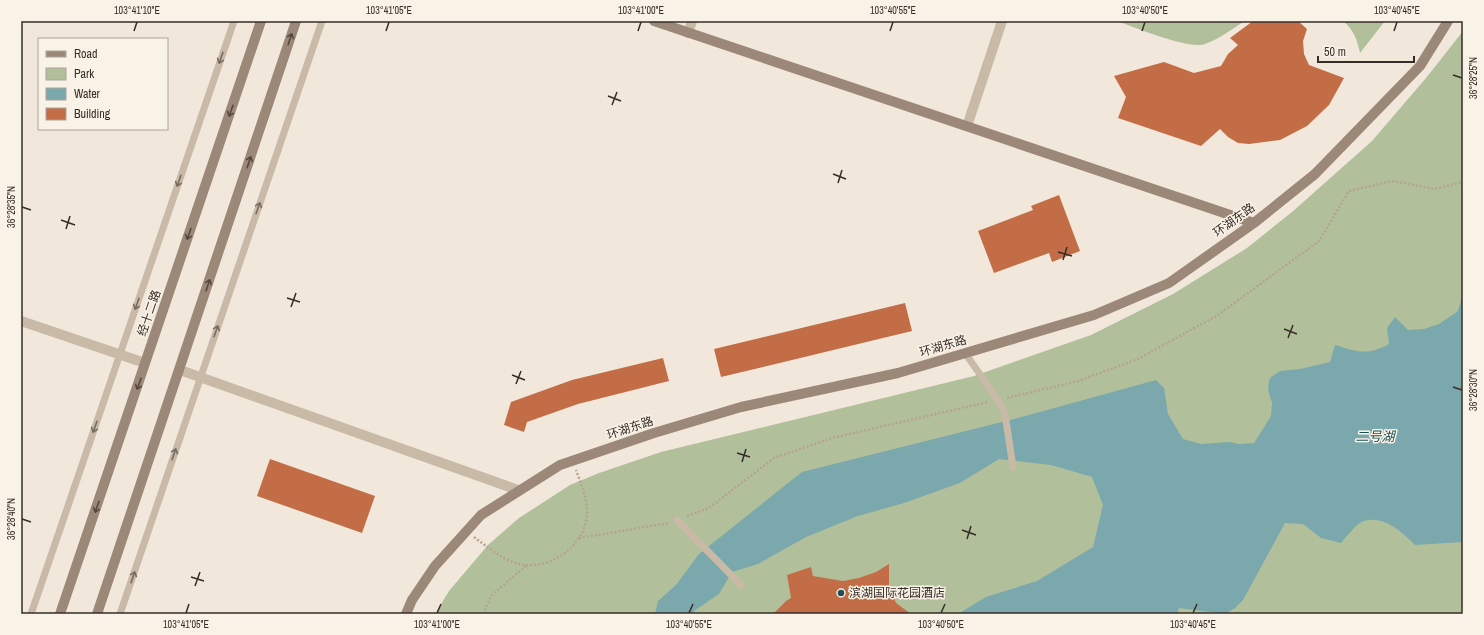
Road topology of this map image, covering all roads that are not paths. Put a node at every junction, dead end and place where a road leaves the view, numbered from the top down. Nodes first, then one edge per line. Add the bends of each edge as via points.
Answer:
1 (234, 21) edge
2 (262, 21) edge
3 (296, 21) edge
4 (322, 21) edge
5 (654, 21) edge
6 (692, 21) edge
7 (1002, 21) edge
8 (1448, 21) edge
9 (688, 33) junction
10 (966, 126) junction
11 (1254, 223) junction
12 (21, 321) edge
13 (965, 353) junction
14 (119, 354) junction
15 (145, 363) junction
16 (180, 370) junction
17 (200, 377) junction
18 (1013, 467) dead end
19 (518, 490) junction
20 (677, 520) road end
21 (741, 585) dead end
22 (31, 614) edge
23 (60, 614) edge
24 (97, 614) edge
25 (120, 614) edge
26 (406, 614) edge

1 -> 14 lane
2 -> 15 street, 经十二路
16 -> 3 street
17 -> 4 lane
5 - 9 street
6 - 9 street
7 - 10 street
8 - 11 street, 环湖东路 via 1420,66 1315,174
9 - 10 street
10 - 11 street
11 - 13 street, 环湖东路 via 1169,283 1094,315
12 - 14 street
13 - 18 lane via 1005,414
13 - 19 street, 环湖东路 via 898,373 741,408 654,433 560,464
14 - 15 street
14 -> 22 lane
15 -> 23 street, 经十二路
16 - 17 street
16 - 24 street
17 - 19 street
25 -> 17 lane
19 - 26 street, 环湖东路 via 481,515 466,531 435,566 412,600
20 - 21 lane

